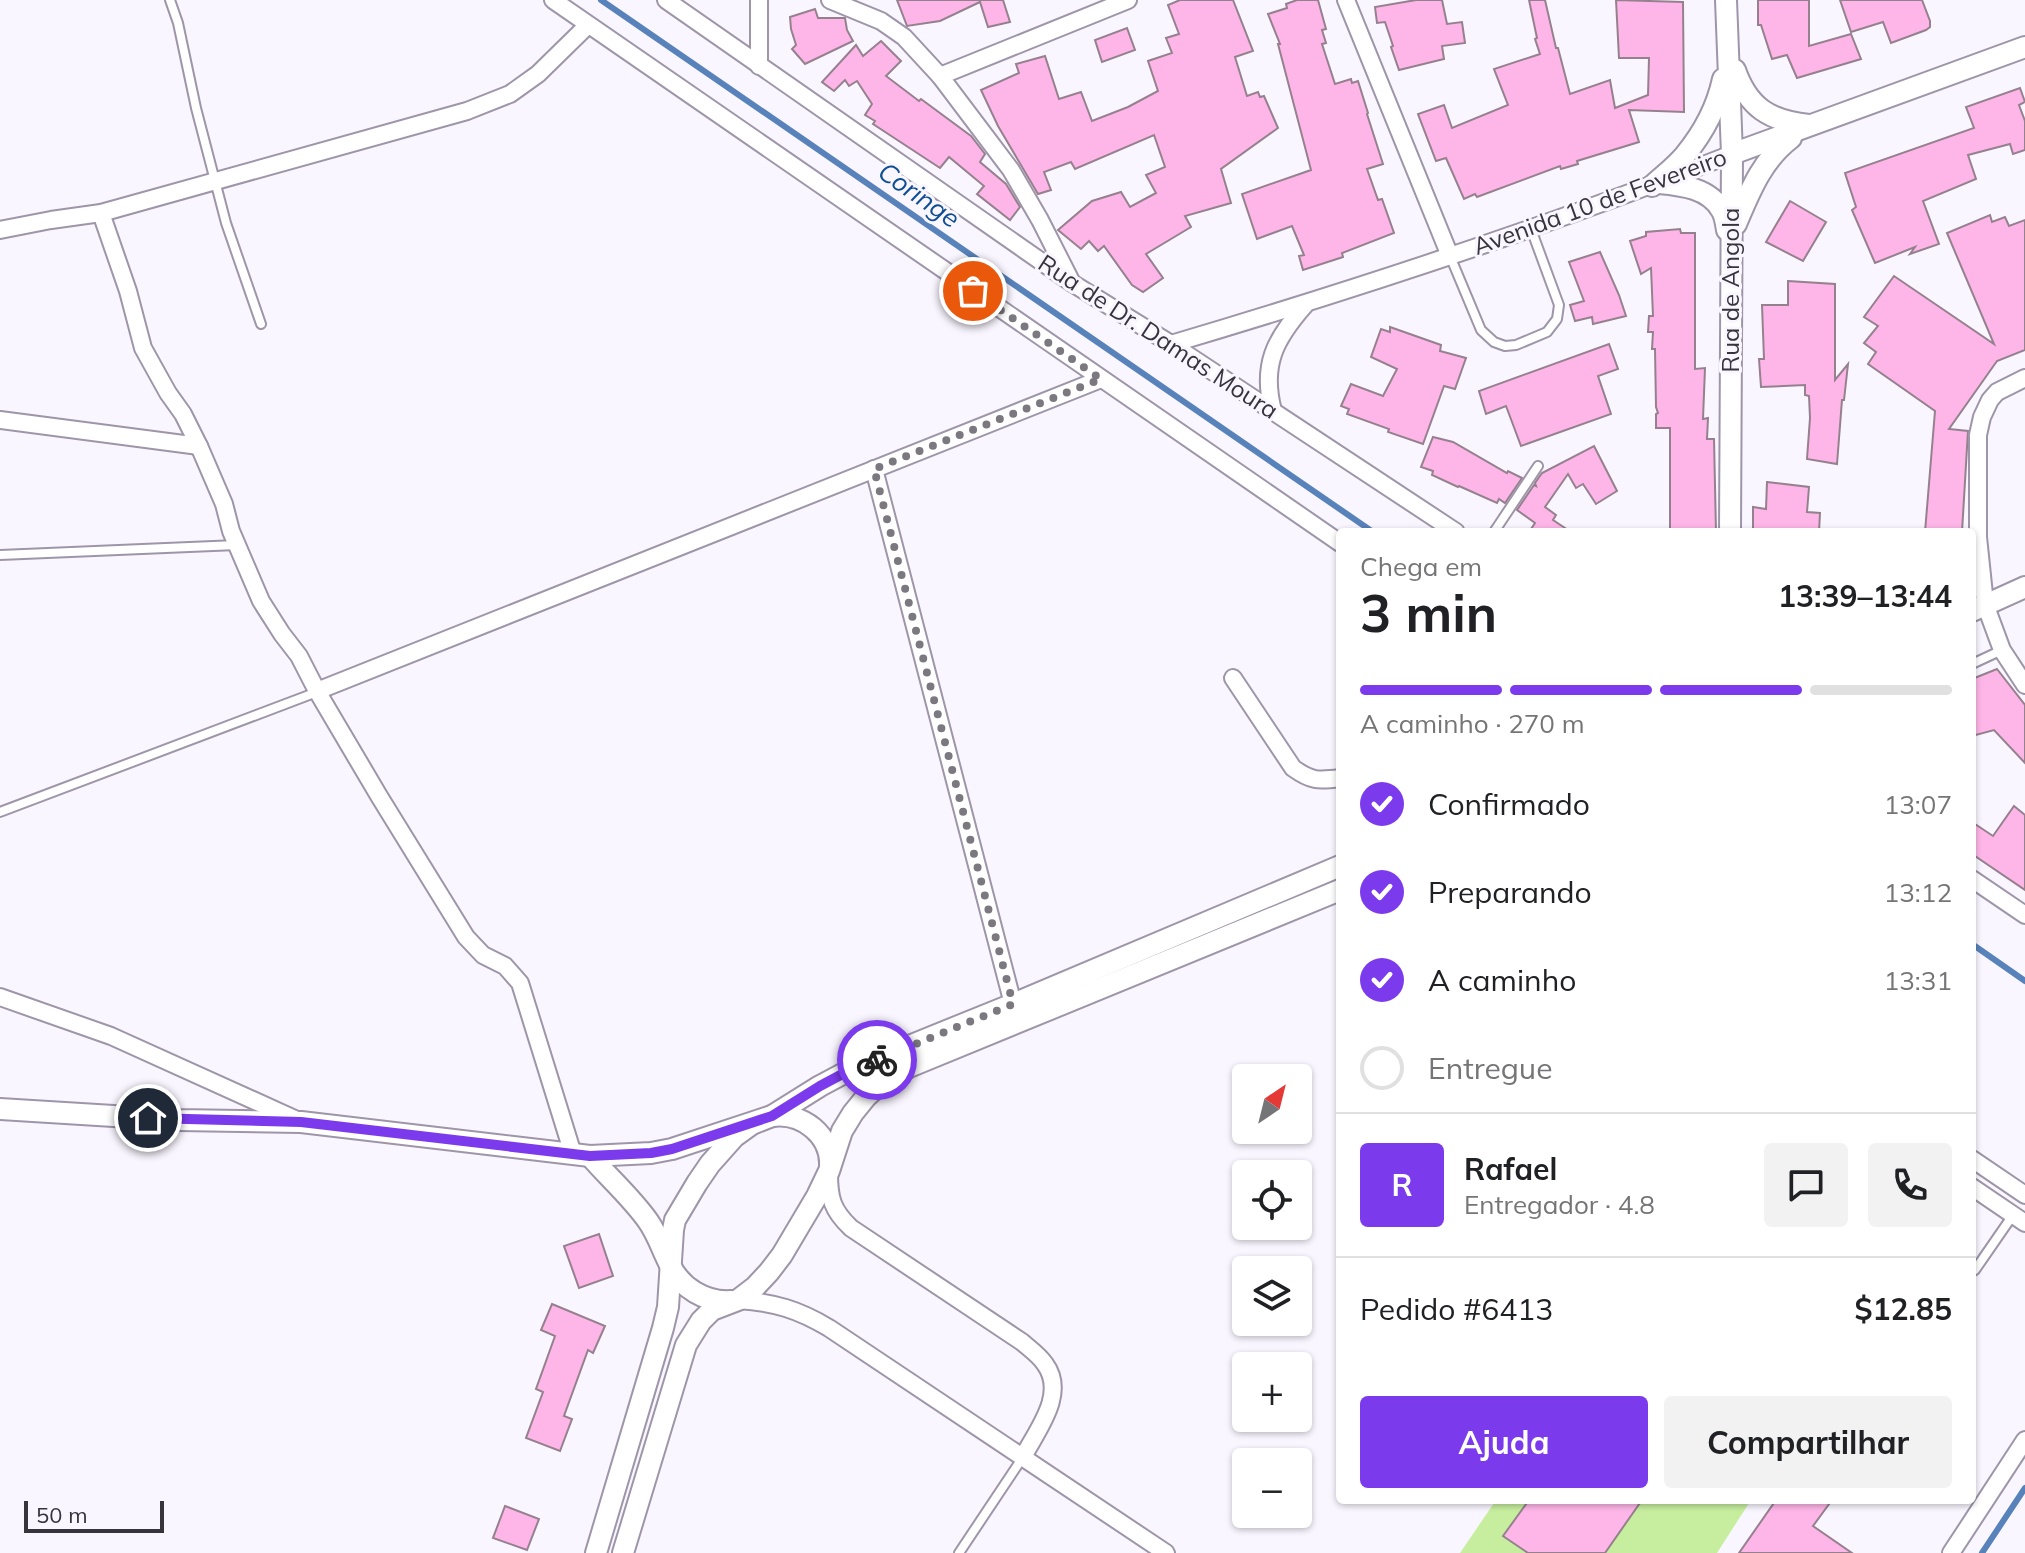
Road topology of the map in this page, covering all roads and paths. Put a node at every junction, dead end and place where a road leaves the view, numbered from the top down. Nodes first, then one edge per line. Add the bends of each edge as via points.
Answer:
1 (170, 0) edge
2 (553, 0) edge
3 (666, 0) edge
4 (759, 0) edge
5 (830, 0) edge
6 (1128, 0) edge
7 (1346, 0) edge
8 (1726, 0) edge
9 (588, 25) junction
10 (2025, 47) edge
11 (1729, 51) junction
12 (759, 66) junction
13 (940, 76) junction
14 (1809, 126) junction
15 (1732, 154) junction
16 (216, 181) junction
17 (1655, 184) junction
18 (101, 213) junction
19 (1530, 228) junction
20 (0, 230) edge
21 (1731, 239) junction
22 (1450, 256) junction
23 (1072, 283) junction
24 (1306, 304) junction
25 (261, 324) dead end
26 (1171, 344) junction
27 (2025, 378) edge
28 (1101, 379) junction
29 (1273, 411) junction
30 (0, 420) edge
31 (199, 446) junction
32 (1538, 466) dead end
33 (874, 469) junction
34 (1450, 528) edge
35 (1497, 528) edge
36 (1730, 528) edge
37 (1336, 540) edge
38 (237, 545) junction
39 (0, 555) edge
40 (1977, 575) edge
41 (2025, 587) edge
42 (1979, 607) edge
43 (2002, 650) junction
44 (1976, 662) edge
45 (1233, 678) dead end
46 (2025, 685) edge
47 (317, 691) junction
48 (1336, 778) edge
49 (0, 812) edge
50 (1336, 868) edge
51 (1976, 882) edge
52 (1336, 892) edge
53 (2025, 915) edge
54 (0, 997) edge
55 (1013, 1004) junction
56 (0, 1109) edge
57 (772, 1116) junction
58 (301, 1122) junction
59 (582, 1155) junction
60 (1976, 1162) edge
61 (829, 1171) junction
62 (1976, 1190) edge
63 (2025, 1195) edge
64 (2019, 1219) edge
65 (671, 1268) junction
66 (1976, 1269) edge
67 (738, 1300) junction
68 (2025, 1440) edge
69 (1023, 1457) junction
70 (596, 1553) edge
71 (623, 1553) edge
72 (959, 1553) edge
73 (1166, 1553) edge
74 (1951, 1553) edge

1 - 16 lane
2 - 9 street
3 - 12 street, Rua de Dr. Damas Moura
4 - 12 street
5 - 13 street via 881,21
6 - 13 street
7 - 22 street
8 - 11 street, Rua de Angola
9 - 16 street via 510,94 467,111
9 - 28 street
10 - 14 street, Avenida 10 de Fevereiro
11 - 14 street via 1747,97 1777,119
11 - 15 street, Rua de Angola
11 - 17 street via 1708,119 1684,157
12 - 23 street, Rua de Dr. Damas Moura
13 - 23 street via 1011,170
14 - 15 street, Avenida 10 de Fevereiro
14 - 21 street via 1762,167
15 - 17 street, Avenida 10 de Fevereiro
15 - 21 street, Rua de Angola
16 - 18 street
16 - 25 lane
17 - 19 street, Avenida 10 de Fevereiro
17 - 21 street via 1691,187 1716,202
18 - 20 street
18 - 31 street via 143,348
19 - 22 street, Avenida 10 de Fevereiro
19 - 22 lane via 1559,311 1547,332 1516,345 1494,342 1481,330
21 - 36 street, Rua de Angola
22 - 24 street, Avenida 10 de Fevereiro
23 - 26 street, Rua de Dr. Damas Moura
24 - 26 street, Avenida 10 de Fevereiro
24 - 29 street via 1283,331 1271,358 1268,393
26 - 29 street, Rua de Dr. Damas Moura
27 - 40 street via 1997,392 1982,417
28 - 33 street
28 - 37 street
29 - 34 street, Rua de Dr. Damas Moura
30 - 31 street
31 - 38 street
32 - 35 lane
33 - 47 street
33 - 55 street
38 - 39 lane
38 - 47 street via 261,601
40 - 42 street
41 - 42 street
42 - 43 street
43 - 44 lane
43 - 46 street
45 - 48 street via 1293,768 1307,778
47 - 49 lane
47 - 59 street via 466,937 520,983
50 - 55 street
51 - 53 street
52 - 61 street via 909,1067 880,1084 853,1113
54 - 58 street via 111,1036
55 - 57 street via 850,1070
56 - 58 street
57 - 59 street via 672,1149
57 - 61 street via 793,1117 817,1132 825,1140
57 - 65 street via 741,1130 697,1183 675,1220
58 - 59 street
59 - 65 street via 647,1220
60 - 63 street
61 - 67 street via 782,1255
61 - 69 street via 830,1197 851,1228 1022,1342 1047,1365 1053,1395
62 - 64 street
64 - 66 lane
65 - 67 street via 698,1294 716,1301
65 - 70 street via 655,1358
67 - 69 street via 777,1304 812,1318
67 - 71 street via 712,1310 686,1345
68 - 74 street
69 - 72 lane
69 - 73 street

